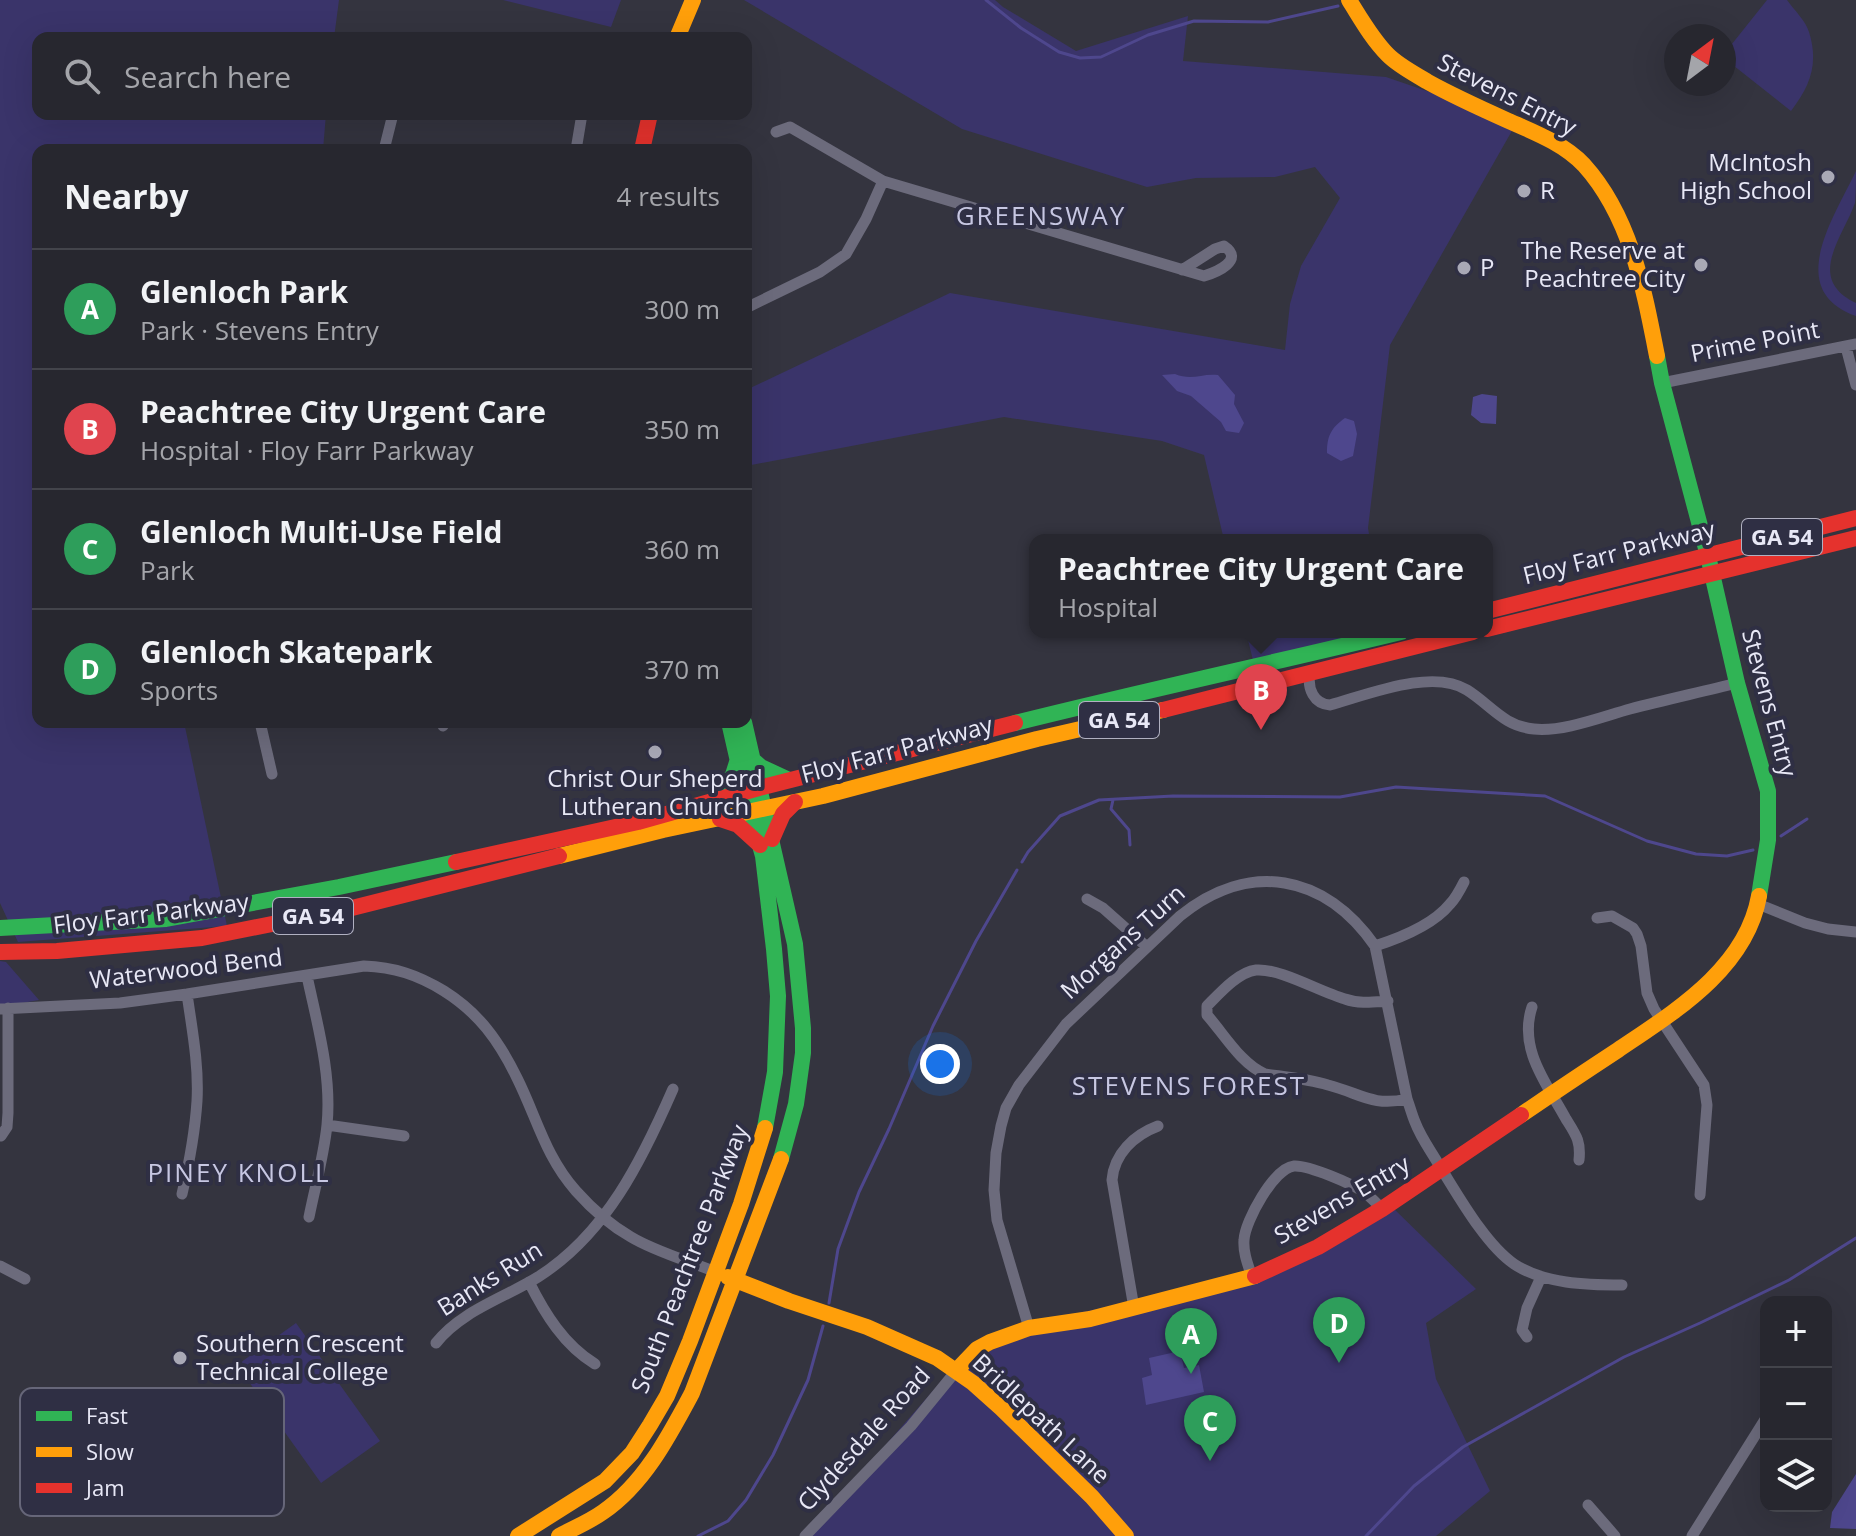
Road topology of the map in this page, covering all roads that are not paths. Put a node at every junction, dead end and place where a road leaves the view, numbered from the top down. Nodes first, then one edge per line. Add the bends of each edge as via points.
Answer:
1 (693, 0) edge
2 (1349, 0) edge
3 (680, 32) edge
4 (392, 120) edge
5 (581, 120) edge
6 (648, 120) edge
7 (776, 132) dead end
8 (386, 144) edge
9 (577, 144) edge
10 (643, 144) edge
11 (883, 181) junction
12 (1182, 270) dead end
13 (752, 305) edge
14 (1851, 345) edge
15 (1662, 383) junction
16 (1856, 385) edge
17 (1856, 518) edge
18 (1856, 538) edge
19 (1708, 556) junction
20 (1712, 574) junction
21 (1493, 610) edge
22 (1493, 628) edge
23 (1377, 638) edge
24 (1449, 638) edge
25 (1310, 673) junction
26 (1206, 678) junction
27 (1737, 683) junction
28 (1134, 693) junction
29 (1142, 715) junction
30 (261, 728) edge
31 (732, 728) edge
32 (744, 728) edge
33 (1037, 739) junction
34 (746, 760) junction
35 (272, 774) dead end
36 (789, 780) junction
37 (752, 790) junction
38 (715, 800) junction
39 (795, 802) junction
40 (757, 810) junction
41 (718, 818) junction
42 (766, 842) junction
43 (1464, 882) dead end
44 (1087, 899) dead end
45 (1758, 904) junction
46 (1597, 918) dead end
47 (0, 928) edge
48 (1856, 932) edge
49 (1375, 946) junction
50 (1147, 947) junction
51 (0, 952) edge
52 (307, 976) junction
53 (187, 994) junction
54 (1388, 1001) junction
55 (1532, 1007) dead end
56 (4, 1008) edge
57 (1663, 1021) junction
58 (673, 1089) dead end
59 (1553, 1095) junction
60 (1407, 1099) junction
61 (327, 1125) junction
62 (1158, 1126) dead end
63 (1, 1136) edge
64 (404, 1136) dead end
65 (1579, 1160) dead end
66 (1442, 1169) junction
67 (182, 1194) dead end
68 (1700, 1195) dead end
69 (1382, 1209) junction
70 (309, 1217) dead end
71 (602, 1218) junction
72 (0, 1266) edge
73 (716, 1272) junction
74 (1252, 1277) junction
75 (1541, 1277) junction
76 (25, 1279) dead end
77 (736, 1279) junction
78 (529, 1282) junction
79 (1622, 1285) dead end
80 (1134, 1308) junction
81 (1029, 1328) junction
82 (1527, 1337) dead end
83 (436, 1343) dead end
84 (595, 1364) dead end
85 (956, 1371) junction
86 (1760, 1428) edge
87 (1588, 1505) dead end
88 (518, 1536) edge
89 (559, 1536) edge
90 (805, 1536) edge
91 (1126, 1536) edge
92 (1615, 1536) edge
93 (1692, 1536) edge

1 - 3 main road
2 - 15 main road, Stevens Entry via 1390,57 1463,100 1550,139 1585,166 1613,207 1635,256
4 - 8 street
5 - 9 street
6 - 10 main road
7 - 11 street via 790,127
11 - 12 street
11 - 13 street via 846,254
14 - 15 street, Prime Point
14 - 16 street
15 - 19 main road, Stevens Entry
17 - 19 main road, Floy Farr Parkway / GA 54
18 - 20 main road, Floy Farr Parkway / GA 54
19 - 20 main road, Stevens Entry
19 - 21 main road, Floy Farr Parkway / GA 54
20 - 22 main road, Floy Farr Parkway / GA 54
20 - 27 main road, Stevens Entry
23 - 26 main road, Floy Farr Parkway / GA 54
24 - 25 main road, Floy Farr Parkway / GA 54
25 - 27 street via 1310,688 1322,704 1405,685 1448,682 1465,688 1512,724 1536,729 1577,724
25 - 29 main road, Floy Farr Parkway / GA 54
26 - 28 main road, Floy Farr Parkway / GA 54
26 - 29 main road via 1196,688 1146,703
27 - 45 main road, Stevens Entry via 1768,791 1768,840
28 - 33 main road via 1116,712 1048,729
28 - 36 main road, Floy Farr Parkway / GA 54
29 - 33 main road, Floy Farr Parkway / GA 54
30 - 35 street
31 - 34 main road
32 - 34 main road
33 - 39 main road, Floy Farr Parkway / GA 54
34 - 36 main road
34 - 37 main road, South Peachtree Parkway
34 - 38 main road
36 - 37 main road, Floy Farr Parkway / GA 54
37 - 38 main road, Floy Farr Parkway / GA 54
37 - 40 main road, South Peachtree Parkway
38 - 47 main road, Floy Farr Parkway / GA 54 via 457,862 166,919
39 - 40 main road, Floy Farr Parkway / GA 54
39 - 42 main road
40 - 41 main road, Floy Farr Parkway / GA 54
40 - 42 main road, South Peachtree Parkway
41 - 42 main road
41 - 51 main road, Floy Farr Parkway / GA 54 via 352,908 202,938
42 - 73 main road, South Peachtree Parkway via 763,856 778,996 775,1072 766,1124
42 - 77 main road, South Peachtree Parkway via 795,944 802,1065 778,1170
43 - 49 street via 1441,913
44 - 50 street
45 - 48 street via 1805,923
45 - 57 main road, Stevens Entry via 1744,939 1720,971
46 - 57 street via 1612,916 1637,934 1647,993
49 - 50 street, Morgans Turn via 1347,912 1322,897 1296,885 1257,881 1205,897
49 - 54 street, Morgans Turn
50 - 81 street, Morgans Turn via 1066,1024 1006,1108 996,1153 997,1220
52 - 53 street, Waterwood Bend
52 - 61 street via 323,1058
52 - 71 street, Waterwood Bend via 364,966 390,968 428,981 472,1011 518,1079 553,1161
53 - 56 street, Waterwood Bend
53 - 67 street via 197,1102
54 - 60 street, Morgans Turn
54 - 60 street via 1345,1000 1283,975 1255,970 1215,998 1207,1015 1257,1071 1328,1084 1378,1102
55 - 59 street via 1530,1049
56 - 63 street via 8,1113
57 - 59 main road, Stevens Entry
57 - 68 street via 1704,1085
58 - 71 street, Banks Run via 632,1176
59 - 65 street via 1581,1144
59 - 66 main road, Stevens Entry
60 - 66 street, Morgans Turn
61 - 64 street
61 - 70 street
62 - 80 street via 1132,1141 1113,1169
66 - 69 main road, Stevens Entry
66 - 75 street, Morgans Turn via 1498,1250 1514,1265
69 - 74 main road, Stevens Entry via 1318,1247
69 - 74 street via 1348,1183 1298,1166 1286,1168 1245,1230
71 - 73 street, Waterwood Bend via 634,1239
71 - 78 street, Banks Run via 564,1259
72 - 76 street
73 - 77 main road, Bridlepath Lane
73 - 88 main road, South Peachtree Parkway via 667,1396 632,1453 605,1481
74 - 80 main road, Stevens Entry
75 - 79 street
75 - 82 street via 1524,1319
77 - 85 main road, Bridlepath Lane via 906,1343
77 - 89 main road, South Peachtree Parkway via 692,1393 644,1472 605,1511
78 - 83 street, Banks Run via 456,1323
78 - 84 street via 552,1323
80 - 81 main road, Stevens Entry
81 - 85 main road, Stevens Entry via 977,1349
85 - 90 street, Clydesdale Road
85 - 91 main road, Bridlepath Lane via 1001,1408
86 - 93 street
87 - 92 street

